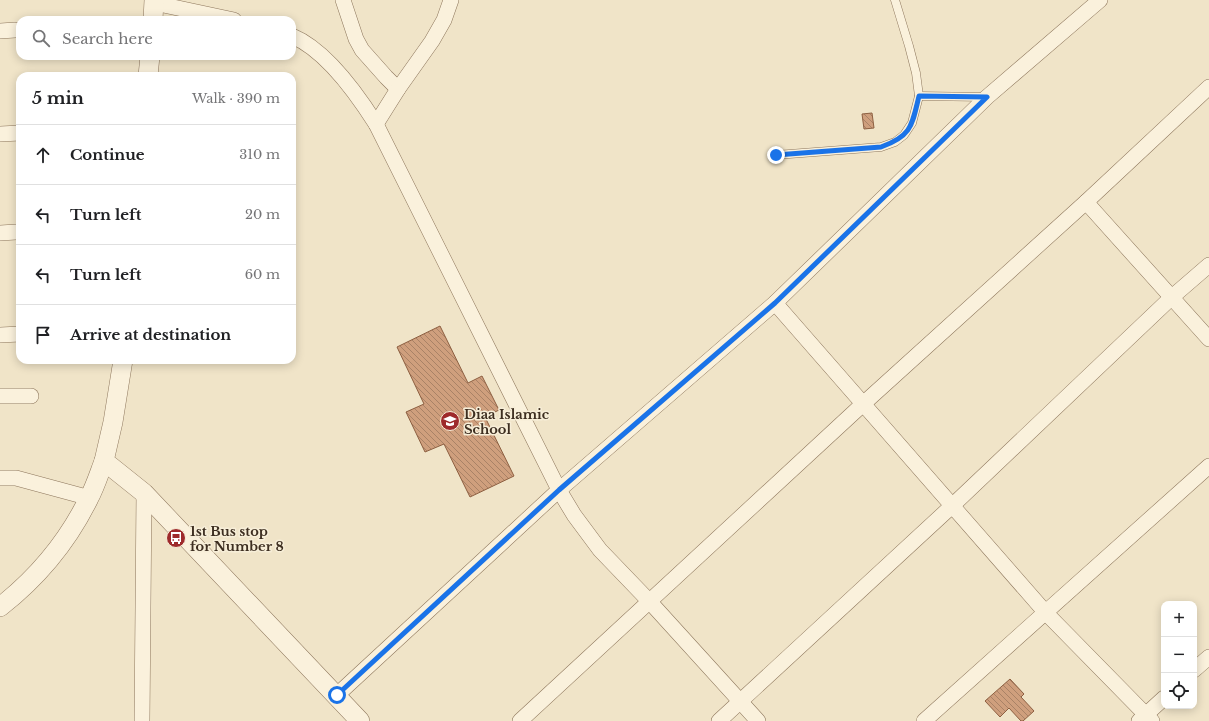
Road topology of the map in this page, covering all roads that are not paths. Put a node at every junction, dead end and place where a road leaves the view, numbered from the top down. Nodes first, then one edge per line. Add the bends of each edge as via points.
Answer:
1 (343, 0) edge
2 (451, 0) edge
3 (895, 0) edge
4 (1100, 0) edge
5 (154, 8) edge
6 (207, 16) edge
7 (15, 30) dead end
8 (0, 31) edge
9 (296, 38) edge
10 (150, 60) edge
11 (148, 72) edge
12 (1209, 88) edge
13 (398, 89) junction
14 (919, 96) junction
15 (987, 97) junction
16 (376, 124) junction
17 (16, 133) edge
18 (0, 134) edge
19 (776, 155) dead end
20 (1086, 202) junction
21 (16, 232) dead end
22 (0, 233) edge
23 (1209, 265) edge
24 (1172, 297) junction
25 (775, 303) junction
26 (16, 334) edge
27 (0, 335) edge
28 (1209, 340) edge
29 (122, 364) edge
30 (0, 396) edge
31 (31, 396) dead end
32 (863, 404) junction
33 (104, 461) junction
34 (1209, 466) edge
35 (0, 478) edge
36 (559, 490) junction
37 (144, 493) junction
38 (90, 498) junction
39 (953, 505) junction
40 (650, 602) junction
41 (0, 607) edge
42 (1046, 613) junction
43 (1209, 657) edge
44 (1197, 667) edge
45 (337, 695) junction
46 (740, 701) junction
47 (1161, 702) edge
48 (1146, 719) edge
49 (142, 721) edge
50 (360, 721) edge
51 (520, 721) edge
52 (719, 721) edge
53 (758, 721) edge
54 (924, 721) edge

1 - 13 street via 362,50
2 - 13 street via 444,20 432,41
3 - 14 lane via 914,66
4 - 15 street
5 - 6 street
7 - 8 street
9 - 16 street via 324,58 362,101
10 - 11 street
12 - 20 street
13 - 16 street
14 - 15 lane
14 - 19 lane via 912,122 904,135 895,142 881,147
15 - 25 street
16 - 36 street
17 - 18 street
20 - 24 street
20 - 32 street
21 - 22 street
23 - 24 street
24 - 28 street
24 - 39 street
25 - 32 street
25 - 36 street
26 - 27 street
29 - 33 street
30 - 31 street
32 - 39 street
32 - 40 street
33 - 37 street
33 - 38 street
34 - 42 street
35 - 38 street via 16,478
36 - 40 street via 600,550
36 - 45 street
37 - 45 street
37 - 49 street
38 - 41 street via 67,536 42,568
39 - 42 street
39 - 46 street
40 - 46 street
40 - 51 street
42 - 48 street
42 - 54 street
43 - 44 street
45 - 50 street
46 - 52 street
46 - 53 street
47 - 48 street

